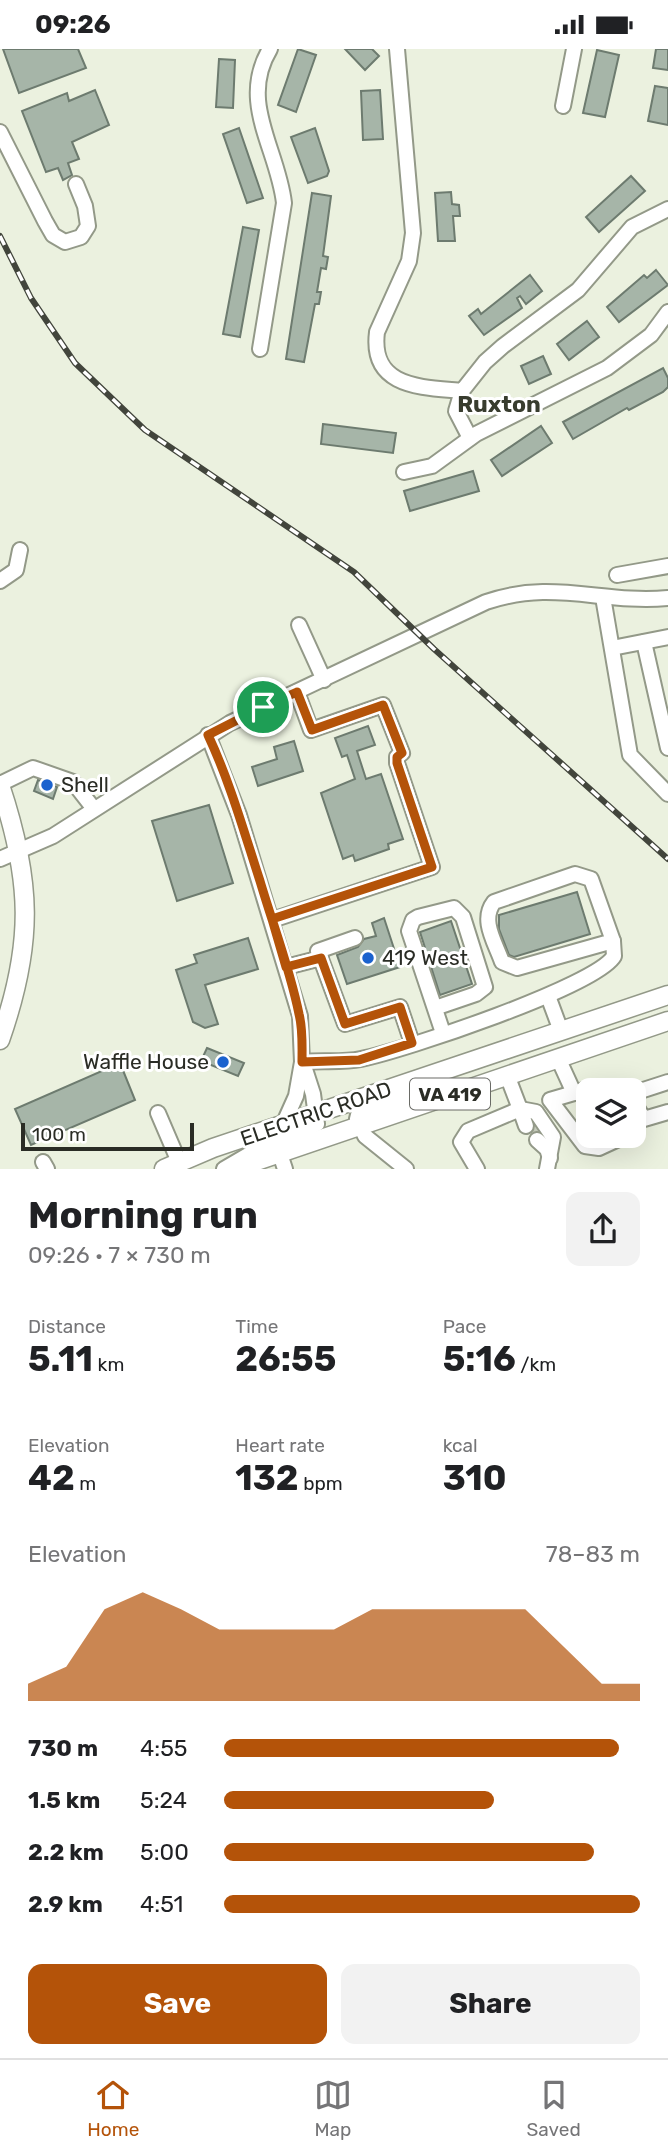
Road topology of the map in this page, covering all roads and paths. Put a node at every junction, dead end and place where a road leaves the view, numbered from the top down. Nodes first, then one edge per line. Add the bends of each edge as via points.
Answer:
1 (270, 49) edge
2 (397, 49) edge
3 (574, 49) edge
4 (563, 106) dead end
5 (0, 132) edge
6 (76, 184) dead end
7 (668, 209) edge
8 (668, 312) edge
9 (260, 349) dead end
10 (462, 391) junction
11 (470, 438) junction
12 (404, 472) dead end
13 (20, 550) dead end
14 (668, 566) edge
15 (617, 575) dead end
16 (0, 582) edge
17 (603, 597) junction
18 (668, 598) edge
19 (299, 625) dead end
20 (668, 637) edge
21 (644, 642) junction
22 (612, 648) junction
23 (324, 680) junction
24 (297, 692) junction
25 (208, 735) junction
26 (668, 748) edge
27 (0, 784) edge
28 (668, 794) edge
29 (94, 809) junction
30 (19, 853) junction
31 (0, 859) edge
32 (272, 919) junction
33 (355, 938) dead end
34 (613, 941) junction
35 (321, 958) junction
36 (286, 967) junction
37 (668, 995) edge
38 (548, 996) junction
39 (435, 1008) junction
40 (668, 1021) edge
41 (561, 1031) junction
42 (443, 1033) junction
43 (0, 1039) edge
44 (412, 1043) junction
45 (558, 1058) junction
46 (302, 1062) junction
47 (456, 1066) junction
48 (507, 1075) junction
49 (668, 1082) edge
50 (646, 1089) edge
51 (574, 1093) joint
52 (668, 1112) edge
53 (158, 1113) dead end
54 (317, 1114) junction
55 (379, 1118) junction
56 (526, 1118) junction
57 (646, 1118) edge
58 (283, 1125) junction
59 (359, 1125) junction
60 (576, 1134) edge
61 (279, 1151) junction
62 (383, 1151) junction
63 (545, 1151) edge
64 (172, 1165) edge
65 (474, 1168) edge
66 (224, 1169) edge
67 (233, 1169) edge
68 (285, 1169) edge
69 (406, 1169) edge

1 - 9 street via 260,70 256,103 284,203
2 - 10 street via 412,241 409,261 377,332 377,354 399,381
3 - 4 street
5 - 6 street via 49,228 65,242 81,237 88,226
7 - 10 street via 632,227 578,290 494,354
8 - 11 street via 651,335 607,367
10 - 11 street via 456,411
11 - 12 street via 432,465
13 - 16 street via 16,570
14 - 15 street
17 - 18 street
17 - 22 street
17 - 23 street via 548,590 506,595
19 - 23 street
20 - 21 street
21 - 22 street
21 - 26 street
22 - 28 street via 630,755
23 - 24 street
24 - 25 street
24 - 32 street via 312,730 383,705 402,753 397,763 432,867
25 - 29 street
25 - 32 street
27 - 29 street via 33,768 73,782
27 - 30 main road
29 - 30 street
30 - 31 street
30 - 43 main road via 25,875 26,934 14,999
32 - 36 street
33 - 35 street via 318,951
34 - 34 street via 586,875 575,874 499,898 487,915 502,962 513,968
34 - 38 street via 614,956 606,967
35 - 36 street
35 - 44 street via 345,1024 400,1007
36 - 46 street via 300,1016
37 - 41 main road, ELECTRIC ROAD / VA 419
38 - 41 street
38 - 42 street
39 - 39 street via 410,926 418,918 454,908 463,917 485,987
39 - 42 street
40 - 45 main road, ELECTRIC ROAD / VA 419
41 - 47 main road, ELECTRIC ROAD / VA 419
42 - 44 street
44 - 46 street via 359,1060
45 - 48 main road, ELECTRIC ROAD / VA 419
45 - 51 street
46 - 54 street
46 - 58 street via 296,1096
47 - 54 main road, ELECTRIC ROAD / VA 419
47 - 59 street via 442,1078 367,1110 359,1115
48 - 55 main road, ELECTRIC ROAD / VA 419
48 - 56 street
49 - 50 street
51 - 60 street via 550,1100
52 - 57 street
53 - 64 street
54 - 58 main road, ELECTRIC ROAD / VA 419
54 - 66 street via 314,1127 265,1145
55 - 59 main road, ELECTRIC ROAD / VA 419
55 - 62 street
56 - 63 street via 536,1112 553,1137
56 - 65 street via 468,1131 461,1142
58 - 64 main road, ELECTRIC ROAD / VA 419
59 - 61 main road, ELECTRIC ROAD / VA 419
59 - 62 street
61 - 67 main road, ELECTRIC ROAD / VA 419
61 - 68 street
62 - 69 street

